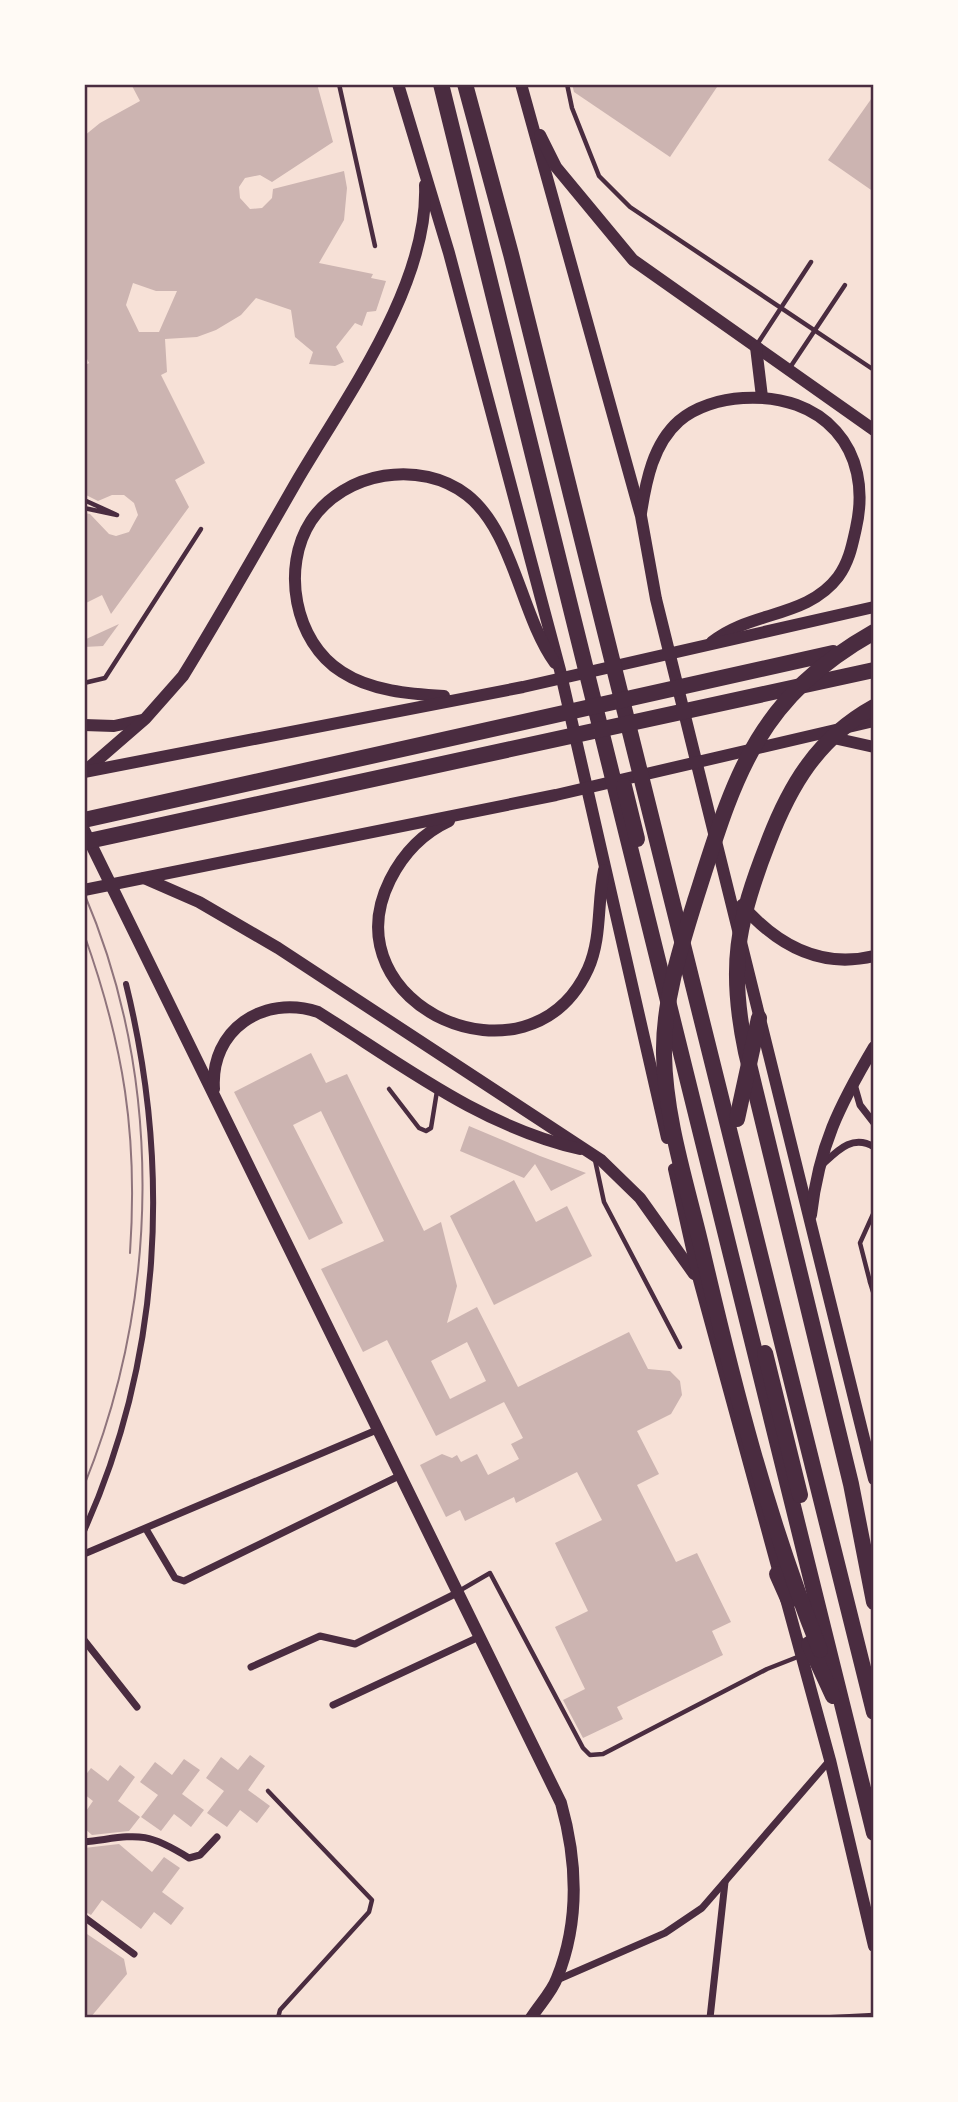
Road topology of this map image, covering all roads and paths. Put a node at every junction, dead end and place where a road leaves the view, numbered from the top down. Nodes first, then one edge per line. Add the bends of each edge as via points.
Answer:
1 (339, 84) edge
2 (398, 84) edge
3 (465, 84) edge
4 (476, 84) edge
5 (521, 84) edge
6 (567, 84) edge
7 (443, 87) edge
8 (529, 113) junction
9 (424, 171) junction
10 (375, 246) dead end
11 (811, 262) dead end
12 (845, 285) dead end
13 (780, 307) junction
14 (814, 330) junction
15 (756, 347) junction
16 (788, 370) junction
17 (874, 370) edge
18 (762, 397) junction
19 (874, 430) edge
20 (84, 500) edge
21 (84, 508) edge
22 (640, 516) junction
23 (201, 529) dead end
24 (874, 607) edge
25 (874, 632) edge
26 (874, 645) edge
27 (708, 646) junction
28 (560, 670) junction
29 (874, 670) edge
30 (84, 683) edge
31 (473, 695) junction
32 (874, 707) edge
33 (145, 719) junction
34 (874, 721) edge
35 (84, 725) edge
36 (800, 737) junction
37 (874, 747) edge
38 (84, 772) edge
39 (474, 811) junction
40 (84, 820) edge
41 (84, 830) edge
42 (84, 842) edge
43 (606, 863) junction
44 (144, 878) junction
45 (84, 890) edge
46 (730, 891) junction
47 (874, 956) edge
48 (126, 984) dead end
49 (759, 1018) junction
50 (874, 1047) edge
51 (854, 1081) junction
52 (438, 1087) junction
53 (389, 1089) dead end
54 (216, 1100) junction
55 (737, 1119) junction
56 (874, 1123) edge
57 (874, 1147) edge
58 (591, 1153) junction
59 (817, 1170) junction
60 (874, 1212) edge
61 (810, 1223) junction
62 (699, 1280) junction
63 (872, 1280) edge
64 (874, 1295) edge
65 (680, 1347) dead end
66 (379, 1429) junction
67 (401, 1474) junction
68 (874, 1479) edge
69 (146, 1529) junction
70 (84, 1531) edge
71 (84, 1555) edge
72 (777, 1574) junction
73 (459, 1592) junction
74 (874, 1602) edge
75 (481, 1636) junction
76 (84, 1640) edge
77 (801, 1656) junction
78 (251, 1667) dead end
79 (874, 1668) edge
80 (333, 1705) dead end
81 (137, 1707) dead end
82 (874, 1712) edge
83 (849, 1732) junction
84 (866, 1759) junction
85 (830, 1760) junction
86 (268, 1791) dead end
87 (874, 1793) edge
88 (874, 1833) edge
89 (217, 1837) dead end
90 (84, 1842) edge
91 (726, 1881) junction
92 (84, 1917) edge
93 (874, 1946) edge
94 (134, 1954) dead end
95 (556, 1980) junction
96 (874, 2015) edge
97 (278, 2018) edge
98 (531, 2018) edge
99 (710, 2018) edge
100 (815, 2018) edge

1 - 10 lane
2 - 9 main road
3 - 82 highway
4 - 55 highway
5 - 8 main road
6 - 13 lane via 599,176 630,207
7 - 83 highway
7 - 84 highway
8 - 15 main road via 556,167 633,260
8 - 22 main road
9 - 28 main road
9 - 33 main road via 425,196 412,264 375,347 184,676
11 - 13 lane
12 - 14 lane
13 - 14 lane
13 - 15 lane
14 - 16 lane
14 - 17 lane
15 - 16 main road
15 - 18 main road
16 - 19 main road
18 - 22 main road via 729,399 679,421 662,442 648,475
18 - 27 main road via 788,400 813,411 845,441 861,492 859,516 849,559 837,579 820,594 793,610 729,630
20 - 21 lane via 117,515
22 - 46 main road via 656,599
23 - 30 lane via 105,678
24 - 27 main road
25 - 84 highway via 821,666 800,686 768,724 735,779 687,928 667,1012 664,1049 673,1128 731,1374 774,1529
26 - 40 highway
27 - 31 main road
28 - 31 main road via 534,628 497,533 467,495 432,478 404,474 375,477 338,494 311,521 298,555 299,611 313,645 342,673 368,684 418,694
28 - 43 main road
29 - 42 highway
31 - 38 main road
32 - 74 highway via 824,744 785,800 745,901 736,980 746,1052 857,1511
33 - 35 main road via 114,726
33 - 38 main road
34 - 36 main road
36 - 37 main road via 840,738
36 - 39 main road
39 - 43 main road via 442,824 415,845 388,884 378,921 380,949 392,976 414,1000 454,1024 513,1030 542,1021 565,1003 593,956
39 - 44 main road
41 - 54 main road
43 - 62 main road
44 - 45 main road
44 - 58 main road via 199,902 278,948
46 - 47 main road via 761,925 805,953 834,960
46 - 49 main road
48 - 70 street via 147,1083 155,1191 152,1255 143,1336 122,1425
49 - 55 highway
49 - 61 main road
50 - 51 main road
51 - 56 street via 860,1105
51 - 59 main road via 839,1107
52 - 53 lane via 431,1128 426,1131
52 - 54 main road via 318,1012 280,1006 244,1020 226,1038 216,1062
52 - 58 main road via 508,1126
54 - 66 main road
55 - 79 highway
57 - 59 street via 865,1142 848,1143
58 - 62 main road via 640,1198
58 - 65 lane via 604,1202
59 - 61 main road
60 - 63 lane via 860,1243
61 - 68 main road
62 - 72 main road
63 - 64 lane
66 - 67 main road
66 - 69 street
67 - 69 street via 184,1581 175,1578
67 - 73 main road
69 - 71 street
72 - 77 main road
72 - 83 highway
73 - 75 main road
73 - 77 lane via 490,1573 590,1755 603,1754
73 - 78 street via 355,1644 320,1636
75 - 80 street
75 - 95 main road via 553,1781 567,1825 574,1894 569,1937
76 - 81 street
77 - 85 main road
83 - 88 highway
84 - 87 highway
85 - 91 street
85 - 93 main road
86 - 97 lane via 372,1900 369,1912 280,2010
89 - 90 street via 200,1855 189,1858 148,1836
91 - 95 street via 702,1908 665,1933
91 - 99 street
92 - 94 street
95 - 98 main road
96 - 100 lane

